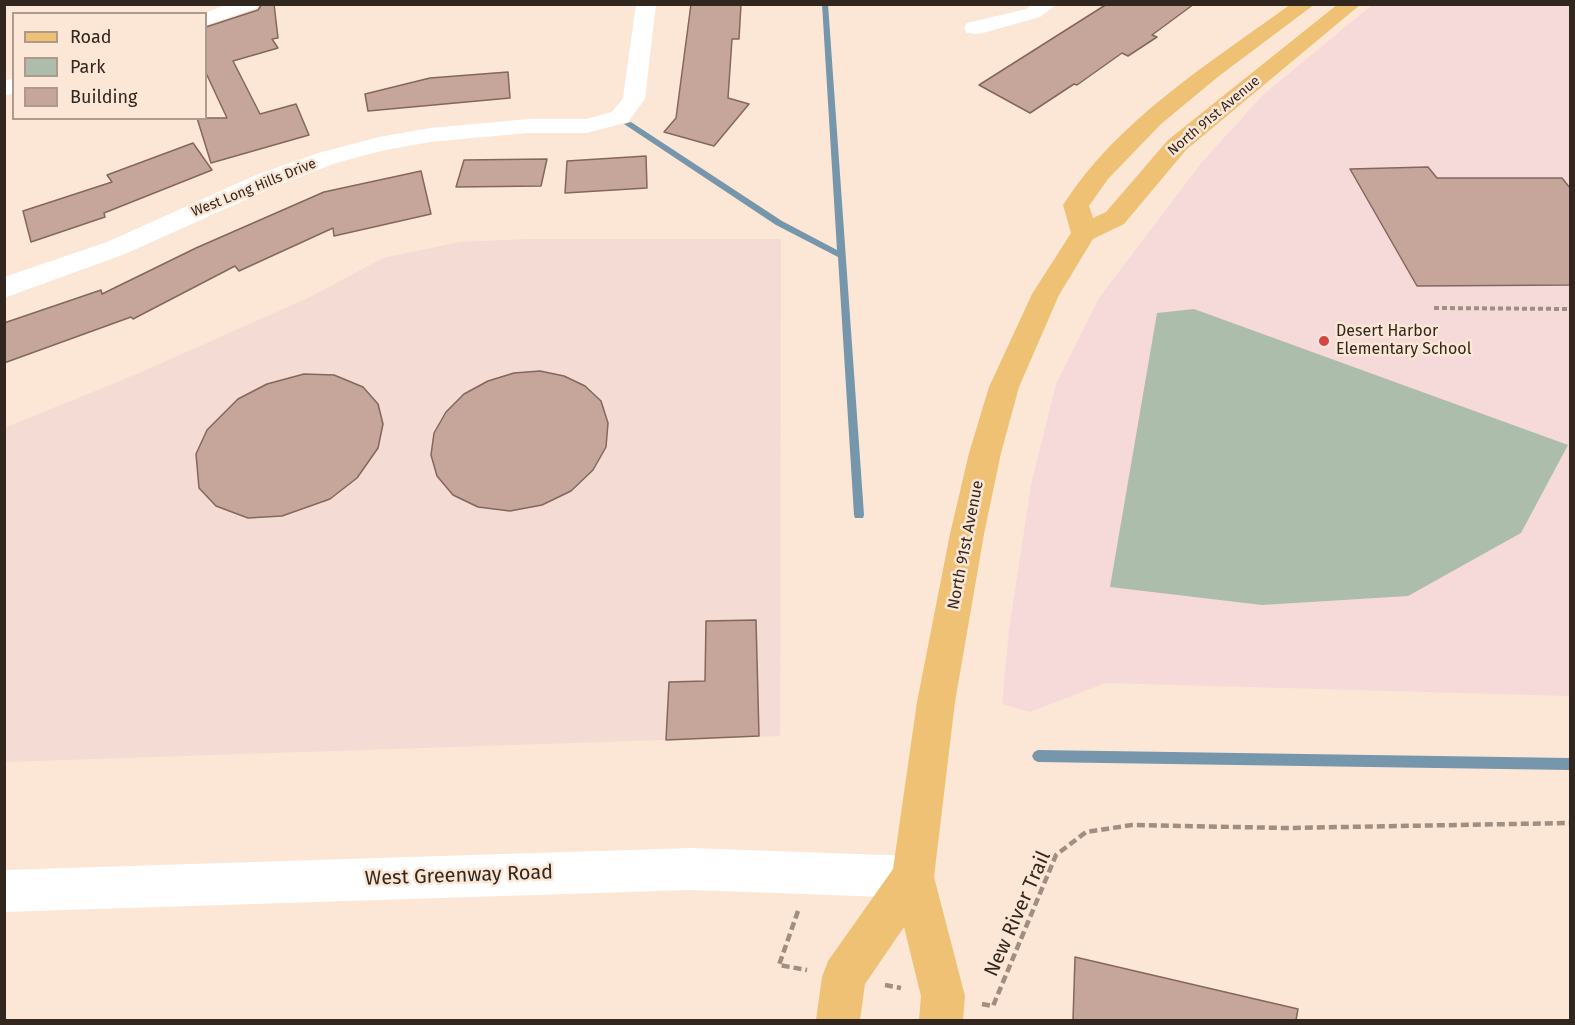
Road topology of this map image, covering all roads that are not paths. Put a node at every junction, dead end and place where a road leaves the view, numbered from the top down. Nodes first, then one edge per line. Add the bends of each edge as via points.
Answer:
1 (250, 4) edge
2 (646, 4) edge
3 (1047, 4) edge
4 (1305, 4) edge
5 (1351, 4) edge
6 (207, 19) edge
7 (975, 28) dead end
8 (1199, 82) junction
9 (1234, 97) junction
10 (1084, 233) junction
11 (4, 288) edge
12 (913, 877) junction
13 (4, 891) edge
14 (942, 1008) edge
15 (838, 1020) edge

1 - 6 street
2 - 11 street, West Long Hills Drive via 634,99 620,117 587,126 528,126 430,135 327,158 265,181 116,248
3 - 7 street via 1033,13
4 - 8 main road, North 91st Avenue
5 - 9 main road, North 91st Avenue
8 - 9 main road
8 - 10 main road, North 91st Avenue via 1143,126 1096,175 1076,205
9 - 10 main road, North 91st Avenue via 1177,145 1115,218
10 - 12 main road, North 91st Avenue via 1046,294 1004,387 985,453 936,702
12 - 13 street, West Greenway Road via 691,869
12 - 14 main road, North 91st Avenue
12 - 15 main road, North 91st Avenue via 844,977

